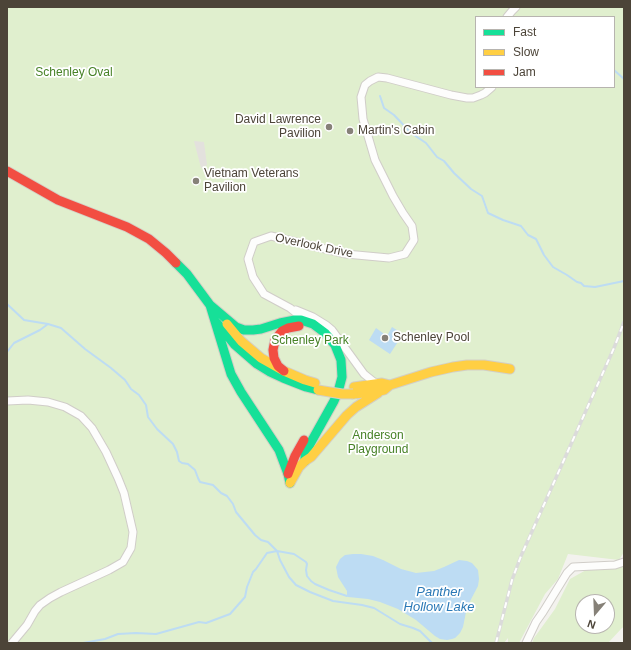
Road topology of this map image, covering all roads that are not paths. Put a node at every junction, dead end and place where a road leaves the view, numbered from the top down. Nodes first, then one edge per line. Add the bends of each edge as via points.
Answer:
1 (516, 7) edge
2 (508, 16) edge
3 (491, 88) edge
4 (7, 171) edge
5 (290, 308) junction
6 (216, 315) junction
7 (306, 321) junction
8 (510, 369) dead end
9 (284, 371) junction
10 (385, 386) junction
11 (319, 387) junction
12 (7, 401) edge
13 (279, 450) junction
14 (295, 456) junction
15 (305, 461) junction
16 (288, 474) junction
17 (624, 562) edge
18 (12, 643) edge
19 (526, 643) edge

1 - 2 street
3 - 5 street, Overlook Drive via 474,98 467,98 387,78 378,78 365,85 361,97 363,119 375,160 412,226 414,240 405,254 389,258 346,254 271,236 254,242 248,260 252,277 264,294
4 - 6 main road via 58,200 127,227 149,239 187,274
5 - 7 street, Overlook Drive
5 - 10 street, Overlook Drive via 326,325 364,374
6 - 7 main road via 244,330 261,329 295,320
6 - 9 main road via 261,358
6 - 11 main road via 222,330 257,364 306,387
6 - 13 main road via 231,374
7 - 15 main road via 320,328 331,340 341,360 342,377 338,392 305,453
8 - 10 main road via 484,365 453,367
9 - 11 main road
9 - 14 main road via 278,366 273,350 277,337 282,331 293,326 318,334 332,352 336,365 336,379 332,391
10 - 11 main road via 353,390
10 - 15 main road via 347,415
12 - 18 street via 48,402 65,407 81,416 92,428 118,478 124,493 132,532 131,548 123,562 40,605
13 - 14 main road
13 - 16 main road
14 - 15 main road
14 - 16 main road
15 - 16 main road via 290,483
17 - 19 street via 615,565 573,567

